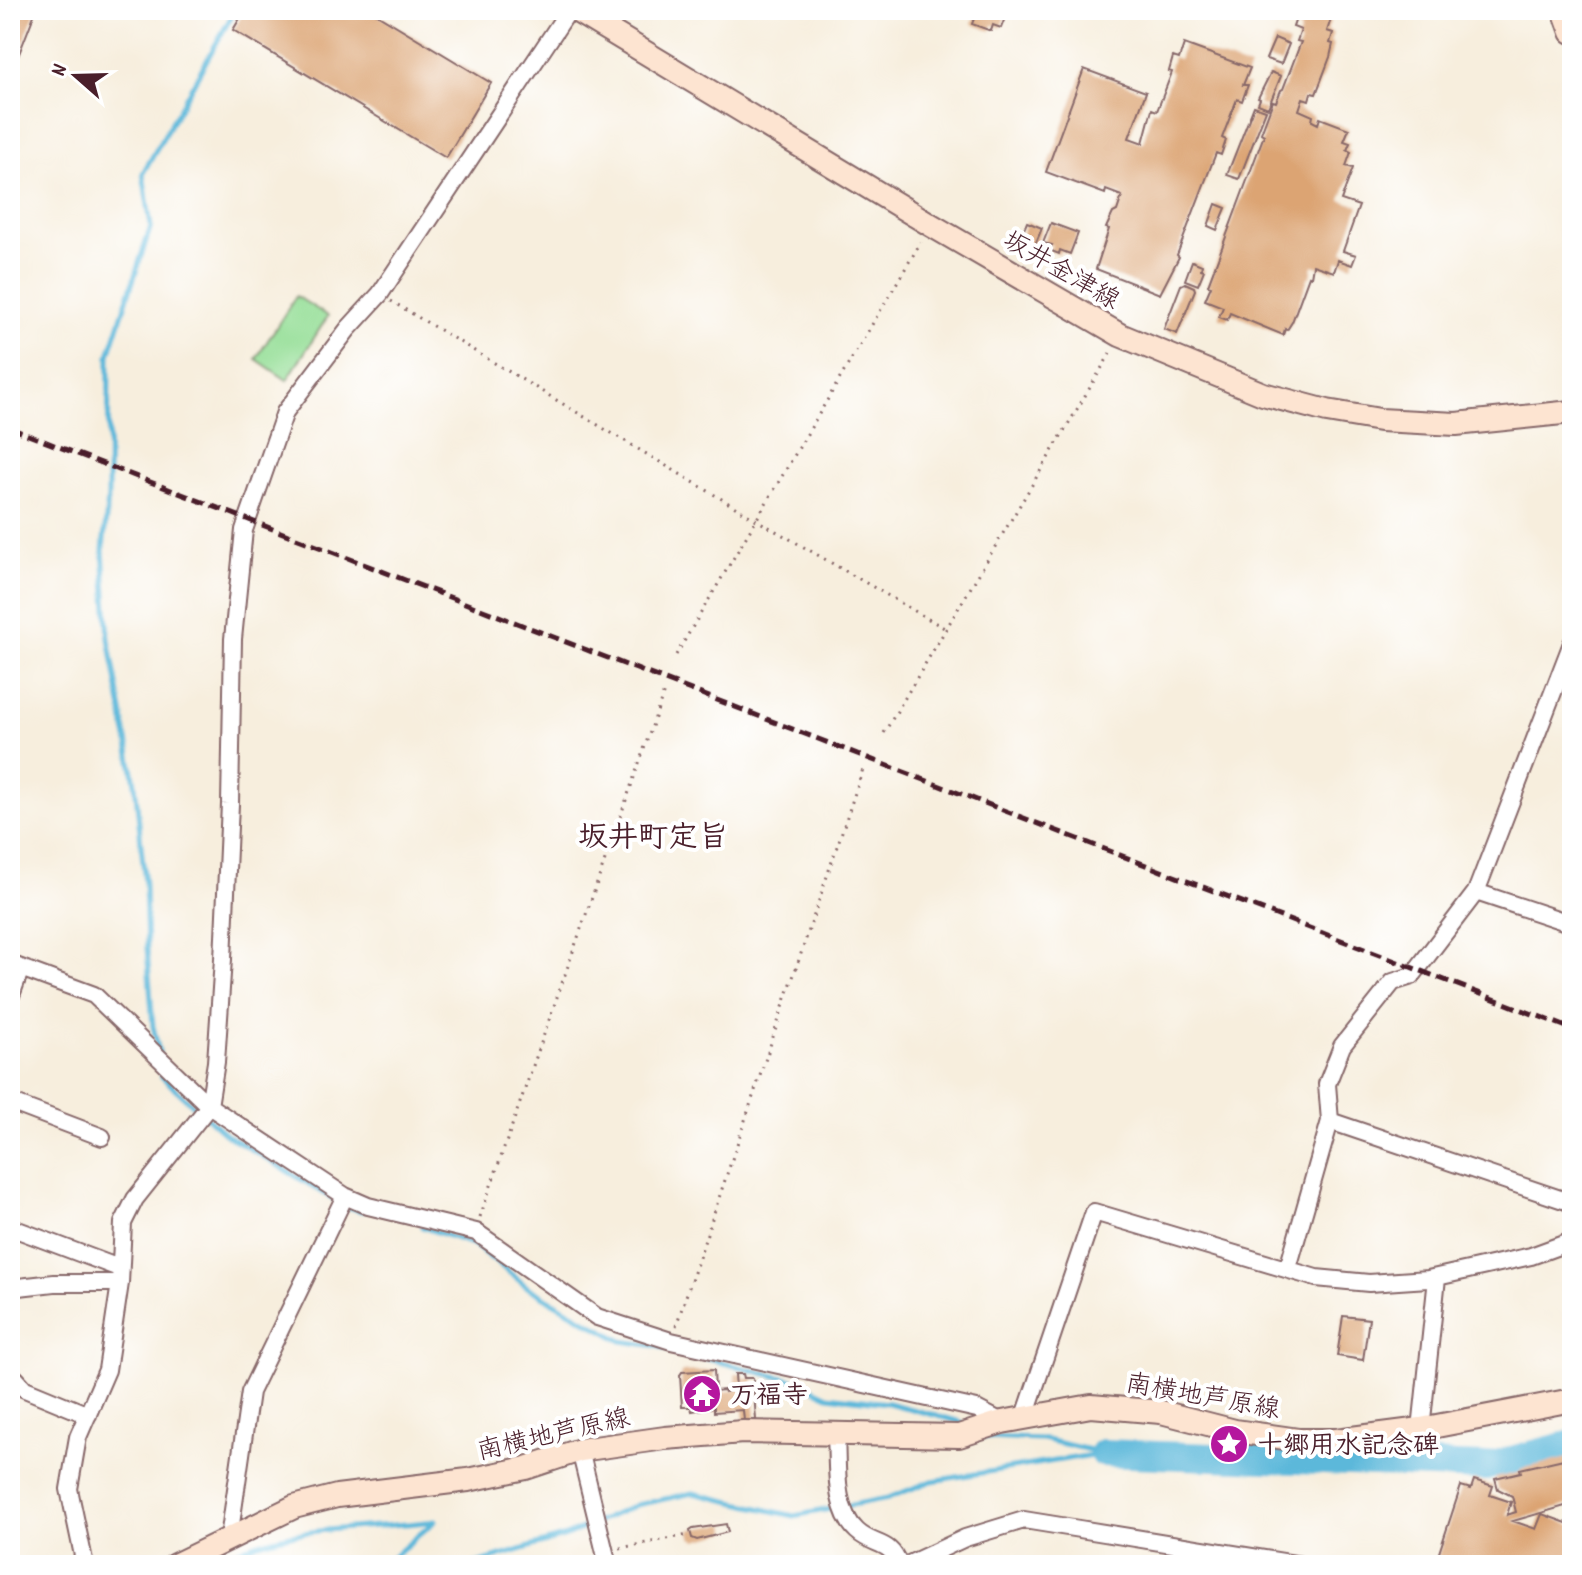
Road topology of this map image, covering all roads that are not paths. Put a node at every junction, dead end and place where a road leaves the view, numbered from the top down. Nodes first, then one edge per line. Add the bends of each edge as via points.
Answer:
1 (569, 10) edge
2 (575, 10) edge
3 (1564, 10) edge
4 (607, 19) edge
5 (1572, 32) edge
6 (1572, 412) edge
7 (1572, 643) edge
8 (1476, 892) junction
9 (1572, 924) edge
10 (16, 966) edge
11 (10, 998) edge
12 (10, 1102) edge
13 (209, 1106) junction
14 (1330, 1121) junction
15 (102, 1137) dead end
16 (345, 1196) junction
17 (1572, 1203) edge
18 (10, 1227) edge
19 (1572, 1241) edge
20 (1288, 1268) junction
21 (119, 1275) junction
22 (1437, 1278) junction
23 (10, 1288) edge
24 (10, 1377) edge
25 (1572, 1400) edge
26 (88, 1415) junction
27 (1024, 1419) junction
28 (993, 1425) junction
29 (1421, 1429) junction
30 (836, 1435) junction
31 (580, 1450) junction
32 (229, 1538) junction
33 (606, 1558) edge
34 (85, 1565) edge
35 (175, 1565) edge
36 (899, 1565) edge
37 (907, 1565) edge
38 (1302, 1565) edge

1 - 13 street via 380,294 285,412 244,530 233,639 223,959
2 - 4 main road, 坂井金津線
3 - 5 main road
4 - 6 main road, 坂井金津線 via 931,225 1120,335 1263,394 1380,420 1456,424
7 - 8 street
8 - 9 street
8 - 14 street via 1412,976 1393,982 1342,1046 1327,1084
10 - 11 street
10 - 13 street via 94,995
12 - 15 street
13 - 16 street
13 - 21 street via 135,1199 123,1223
14 - 17 street
14 - 20 street
16 - 28 street via 476,1232 597,1317 671,1341 977,1409
16 - 32 street via 250,1392
18 - 21 street
19 - 22 street
20 - 22 street via 1316,1278 1369,1283
20 - 27 street via 1094,1212
21 - 23 street
21 - 26 street via 107,1370
22 - 29 street
24 - 26 street via 25,1389
25 - 29 main road, 南横地芦原線
26 - 34 street via 78,1437 69,1489
27 - 28 main road, 南横地芦原線
27 - 29 main road, 南横地芦原線 via 1091,1406 1161,1412 1299,1440
28 - 30 main road, 南横地芦原線 via 963,1435
30 - 31 main road, 南横地芦原線 via 743,1432
30 - 36 street via 841,1506 857,1532 884,1544
31 - 32 main road, 南横地芦原線 via 468,1480 308,1503
31 - 33 street
32 - 35 main road, 南横地芦原線
37 - 38 street via 965,1538 1024,1520

